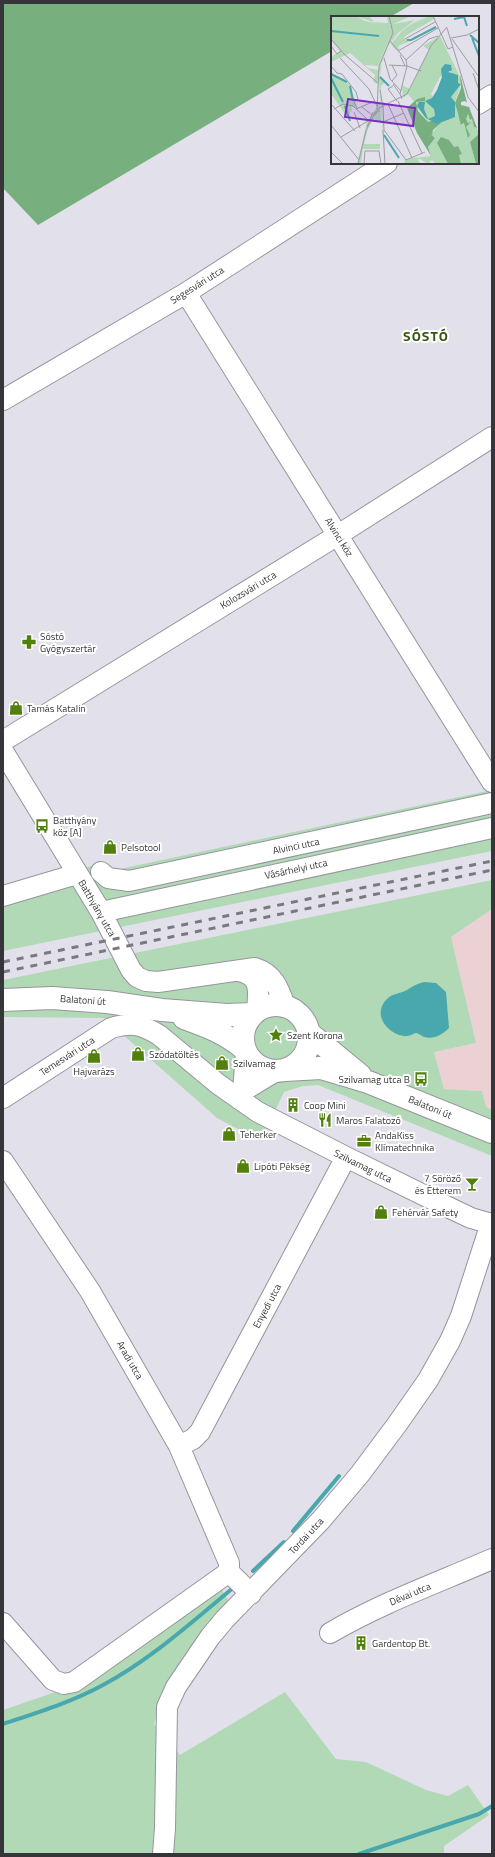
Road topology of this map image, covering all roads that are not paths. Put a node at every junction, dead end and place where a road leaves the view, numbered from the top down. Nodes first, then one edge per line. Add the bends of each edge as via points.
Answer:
1 (492, 95) edge
2 (479, 103) edge
3 (385, 164) edge
4 (186, 293) junction
5 (3, 400) edge
6 (492, 437) edge
7 (338, 535) junction
8 (3, 741) edge
9 (3, 751) edge
10 (492, 782) edge
11 (492, 803) edge
12 (492, 828) edge
13 (101, 872) dead end
14 (77, 874) junction
15 (3, 896) edge
16 (101, 912) junction
17 (238, 971) junction
18 (3, 1000) edge
19 (285, 1006) junction
20 (162, 1010) junction
21 (255, 1012) junction
22 (136, 1024) joint
23 (309, 1033) junction
24 (245, 1051) junction
25 (280, 1071) junction
26 (368, 1082) junction
27 (241, 1095) junction
28 (3, 1098) edge
29 (492, 1132) edge
30 (346, 1158) junction
31 (3, 1161) edge
32 (492, 1223) edge
33 (179, 1446) junction
34 (492, 1559) edge
35 (229, 1572) junction
36 (251, 1594) junction
37 (3, 1623) edge
38 (330, 1633) dead end
39 (163, 1854) edge

1 - 2 street
3 - 4 street, Segesvári utca
4 - 5 street, Segesvári utca
4 - 7 street, Alvinci köz
6 - 7 street, Kolozsvári utca
7 - 8 street, Kolozsvári utca
7 - 10 street, Alvinci köz
9 - 14 street, Batthyány utca
11 - 13 street, Alvinci utca via 130,881 108,878
12 - 16 street, Vásárhelyi utca
14 - 15 street
14 - 16 street, Batthyány utca
16 - 17 street, Batthyány utca via 131,970 137,977 146,981 158,982
17 - 19 street, Batthyány utca via 255,968 264,971 274,980
17 - 21 street via 247,973 257,982 259,997
18 - 20 main road, Balatoni út via 52,998
19 - 21 main road via 271,1005
19 - 23 main road via 298,1012 304,1019
20 - 21 main road, Balatoni út via 227,1015
20 - 24 main road, Balatoni út via 222,1033
21 - 24 main road via 244,1030 242,1039
22 - 27 street, Szilvamag utca via 145,1026 159,1035
22 - 28 street, Temesvári utca via 111,1028
23 - 25 main road via 308,1047 301,1060 294,1066
23 - 26 main road, Balatoni út
24 - 25 main road via 259,1067
24 - 27 street
25 - 26 main road, Balatoni út via 321,1068
25 - 27 street
26 - 29 main road, Balatoni út
27 - 30 street, Szilvamag utca via 258,1112
30 - 32 street, Szilvamag utca via 471,1218
30 - 33 street, Enyedi utca via 200,1432
31 - 33 street, Aradi utca via 90,1291
32 - 36 street, Tordai utca via 461,1316 428,1380 360,1474 321,1520
33 - 35 street, Aradi utca via 229,1562
34 - 38 street, Dévai utca via 381,1607
35 - 36 street
35 - 37 street via 74,1682 64,1684 53,1680
36 - 39 street, Tordai utca via 210,1636 176,1686 168,1707 166,1828

